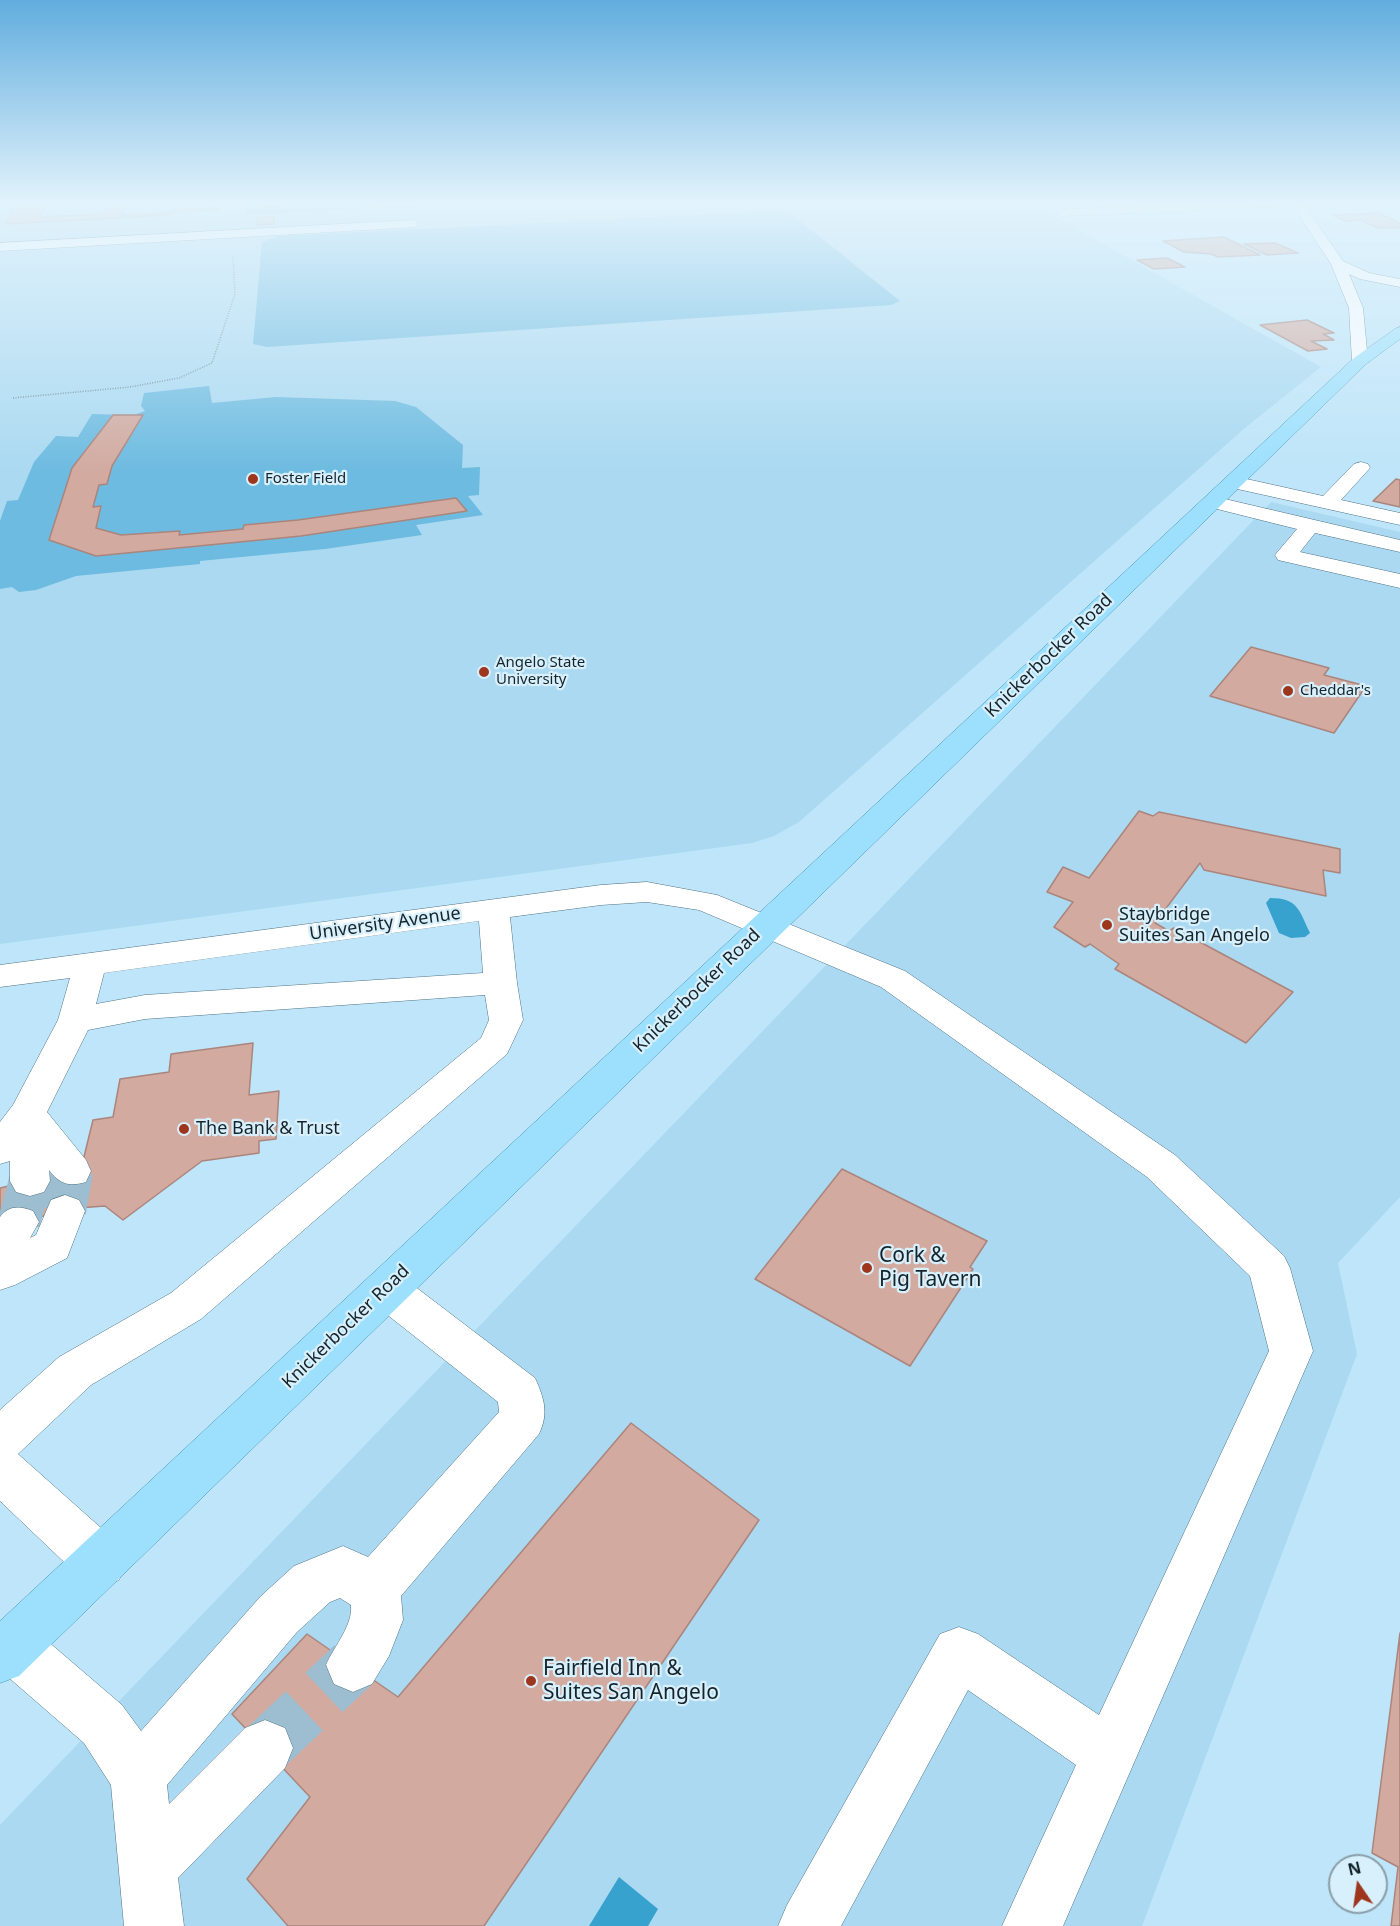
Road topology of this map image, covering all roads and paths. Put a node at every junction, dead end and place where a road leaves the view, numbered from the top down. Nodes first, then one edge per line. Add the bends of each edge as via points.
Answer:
1 (235, 292) edge
2 (1349, 292) edge
3 (1400, 332) edge
4 (1360, 361) junction
5 (13, 398) dead end
6 (1361, 468) dead end
7 (1223, 492) junction
8 (1327, 503) junction
9 (1400, 519) edge
10 (1310, 526) junction
11 (1400, 546) edge
12 (1400, 581) edge
13 (494, 909) junction
14 (766, 925) junction
15 (90, 964) junction
16 (0, 976) edge
17 (500, 983) junction
18 (75, 1020) junction
19 (13, 1124) edge
20 (0, 1149) edge
21 (72, 1171) dead end
22 (30, 1180) tunnel mouth
23 (65, 1211) tunnel mouth
24 (0, 1273) edge
25 (386, 1289) junction
26 (0, 1440) edge
27 (0, 1469) edge
28 (101, 1562) junction
29 (373, 1589) junction
30 (6, 1652) edge
31 (353, 1665) tunnel mouth
32 (266, 1748) tunnel mouth
33 (1109, 1754) junction
34 (138, 1776) junction
35 (147, 1868) junction
36 (154, 1926) edge
37 (808, 1926) edge
38 (1032, 1926) edge

1 - 5 path via 212,363 179,378 130,387
2 - 4 street via 1356,308
3 - 4 main road, Knickerbocker Road
4 - 7 main road, Knickerbocker Road
6 - 8 street
7 - 8 street
7 - 10 street
7 - 14 main road, Knickerbocker Road
8 - 9 street
10 - 11 street
10 - 12 street via 1286,555
13 - 14 street, University Avenue via 647,892 705,902
13 - 15 street, University Avenue
13 - 17 street
14 - 25 main road, Knickerbocker Road
14 - 33 street, University Avenue via 893,979 1161,1166 1269,1268 1291,1351
15 - 16 street, University Avenue
15 - 18 street
17 - 18 street via 145,1006
17 - 26 street via 506,1020 495,1045 186,1306 75,1371
18 - 19 street
19 - 20 street
19 - 21 street
19 - 22 street
23 - 24 street via 52,1246
25 - 28 main road, Knickerbocker Road
25 - 29 street via 519,1392 524,1419
27 - 28 street
28 - 30 main road, Knickerbocker Road
29 - 31 street via 378,1603 376,1628
29 - 34 street via 343,1571 312,1584 279,1614
30 - 34 street via 103,1724
32 - 35 street
33 - 37 street via 959,1653
33 - 38 street, University Avenue
34 - 35 street
35 - 36 street

